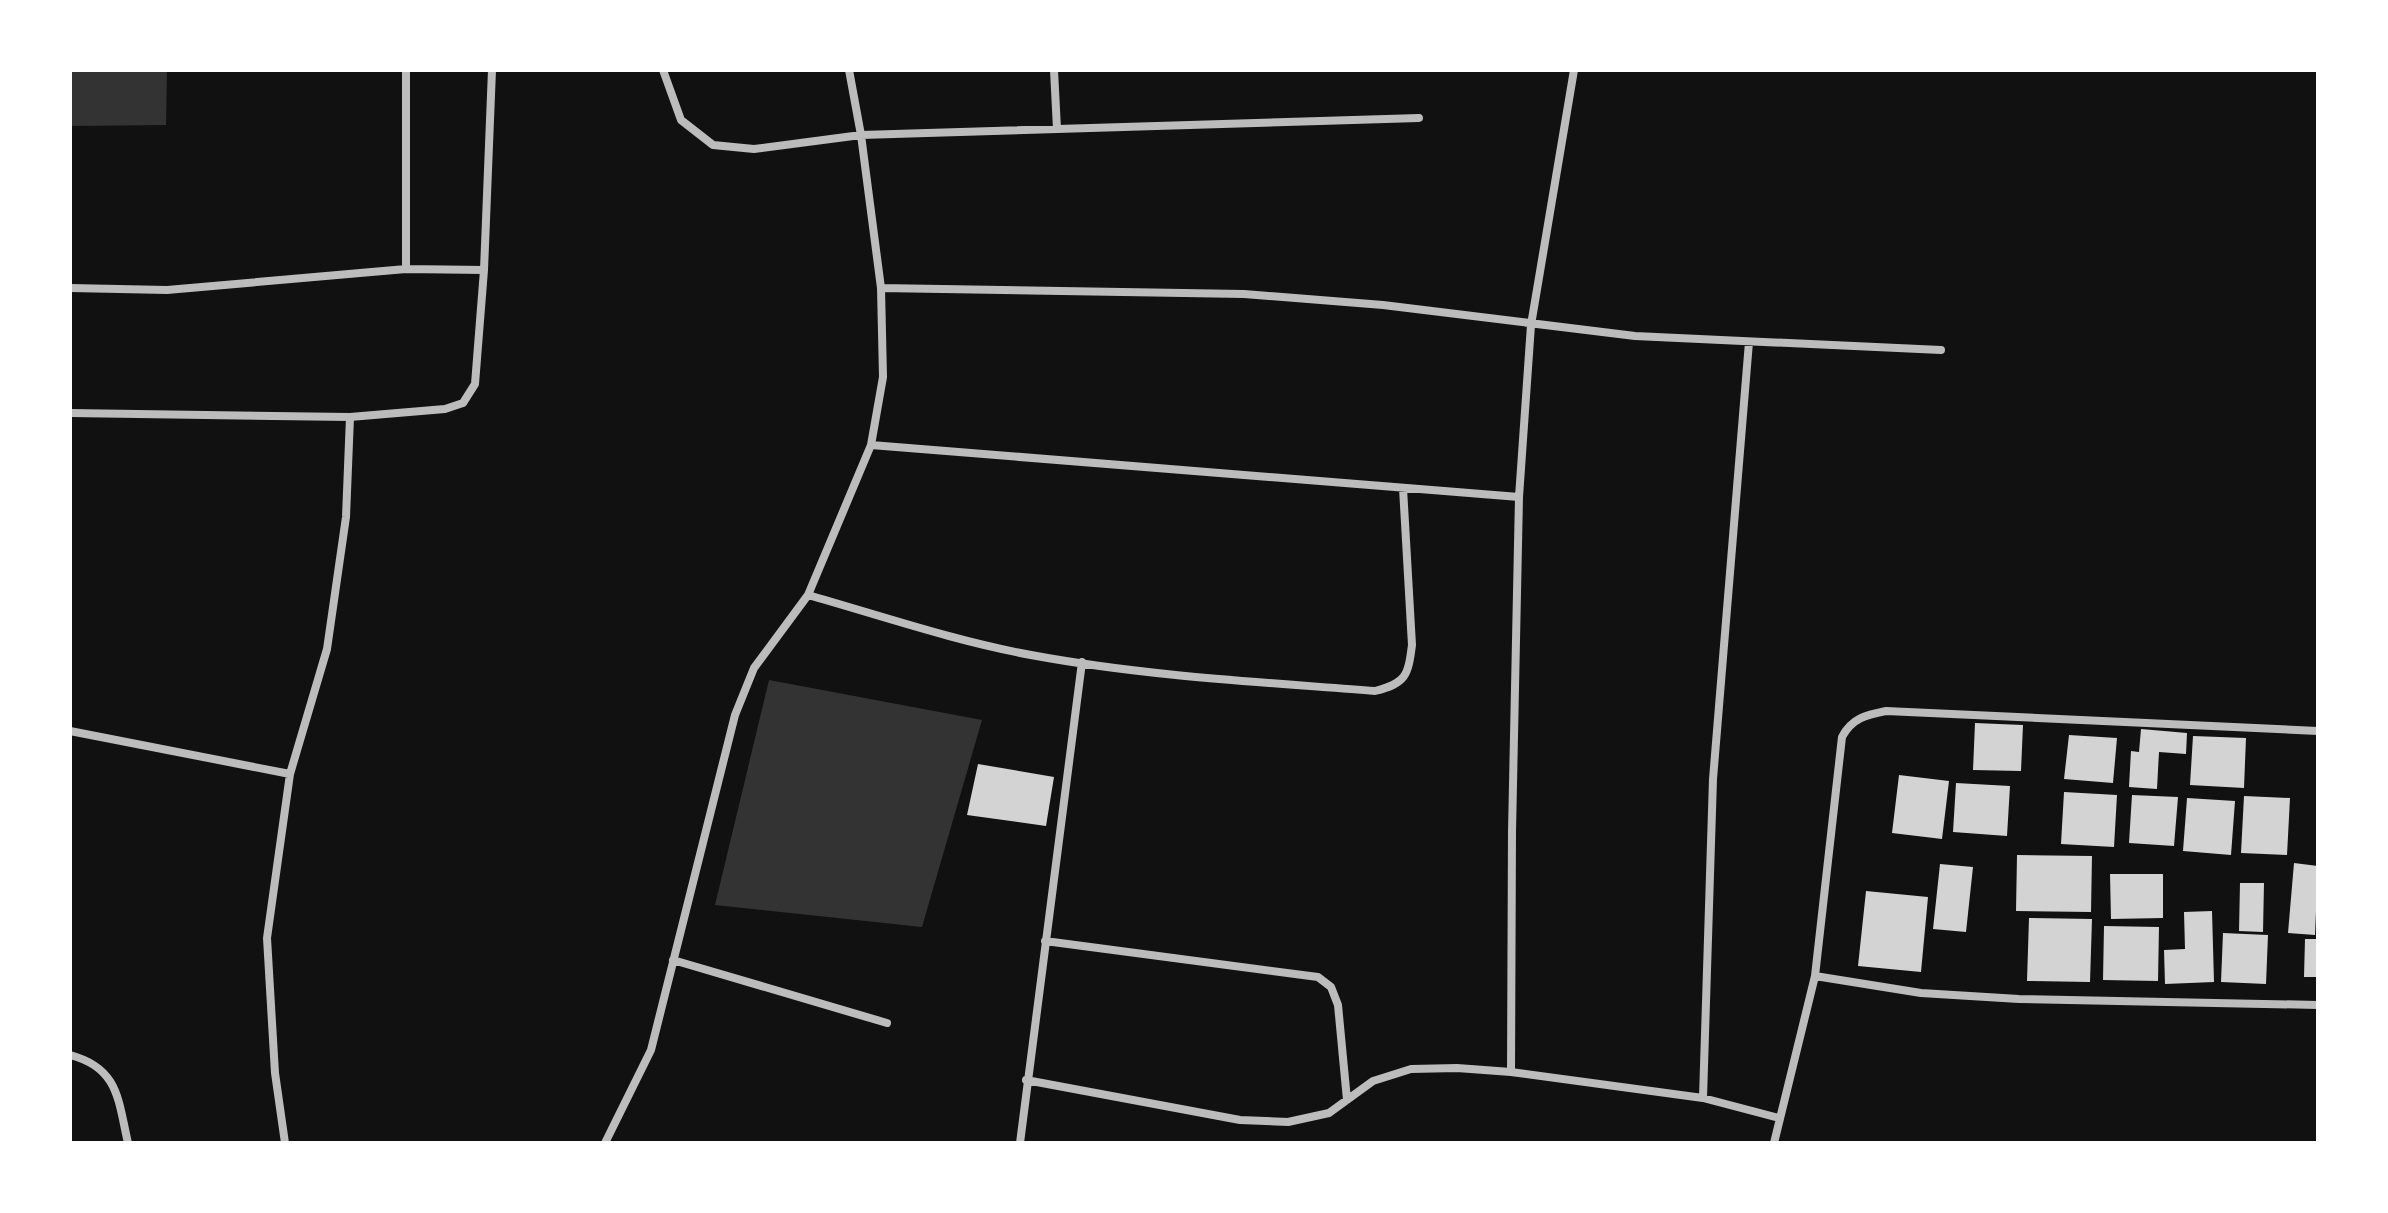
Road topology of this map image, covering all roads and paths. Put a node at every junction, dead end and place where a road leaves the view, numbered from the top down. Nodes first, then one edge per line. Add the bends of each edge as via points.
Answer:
1 (406, 70) edge
2 (492, 70) edge
3 (663, 70) edge
4 (849, 70) edge
5 (1054, 70) edge
6 (1574, 70) edge
7 (1419, 118) dead end
8 (1057, 129) junction
9 (861, 135) junction
10 (406, 269) junction
11 (484, 270) junction
12 (70, 288) edge
13 (881, 288) junction
14 (1531, 325) junction
15 (1749, 342) junction
16 (1941, 350) dead end
17 (70, 413) edge
18 (350, 417) junction
19 (871, 445) junction
20 (1403, 488) junction
21 (1519, 497) junction
22 (808, 595) junction
23 (1082, 662) junction
24 (70, 731) edge
25 (2318, 731) edge
26 (290, 774) junction
27 (1045, 941) junction
28 (673, 960) junction
29 (1815, 976) junction
30 (2318, 1005) edge
31 (887, 1023) dead end
32 (70, 1055) edge
33 (1511, 1072) junction
34 (1026, 1080) junction
35 (1703, 1098) junction
36 (1347, 1100) junction
37 (1779, 1118) junction
38 (128, 1143) edge
39 (285, 1143) edge
40 (605, 1143) edge
41 (1020, 1143) edge
42 (1774, 1143) edge

1 - 10 street
2 - 11 street
3 - 9 street via 681,120 713,145 754,149
4 - 9 street
5 - 8 street
6 - 14 street
7 - 8 street
8 - 9 street
9 - 13 street
10 - 11 street
10 - 12 street via 167,290
11 - 18 street via 475,384 463,403
13 - 14 street via 1244,294
13 - 19 street via 883,377
14 - 15 street
14 - 21 street
15 - 16 street
15 - 35 street via 1713,779
17 - 18 street
18 - 26 street via 346,517 327,649
19 - 20 street
19 - 22 street
20 - 21 street
20 - 23 street via 1412,645 1408,670 1395,686 1375,691
21 - 33 street
22 - 23 street via 940,634
22 - 28 street via 754,668 735,715
23 - 27 street
24 - 26 street
25 - 29 street via 1886,711 1850,723 1842,737
26 - 39 street via 267,938
27 - 34 street
27 - 36 street via 1318,977 1331,987 1338,1005
28 - 31 street
28 - 40 street via 651,1050
29 - 30 street via 1921,993 2005,998
29 - 37 street
32 - 38 street via 91,1061 108,1075
33 - 35 street
33 - 36 street via 1411,1069 1373,1081
34 - 36 street via 1240,1120 1288,1122 1329,1113
34 - 41 street
35 - 37 street
37 - 42 street

